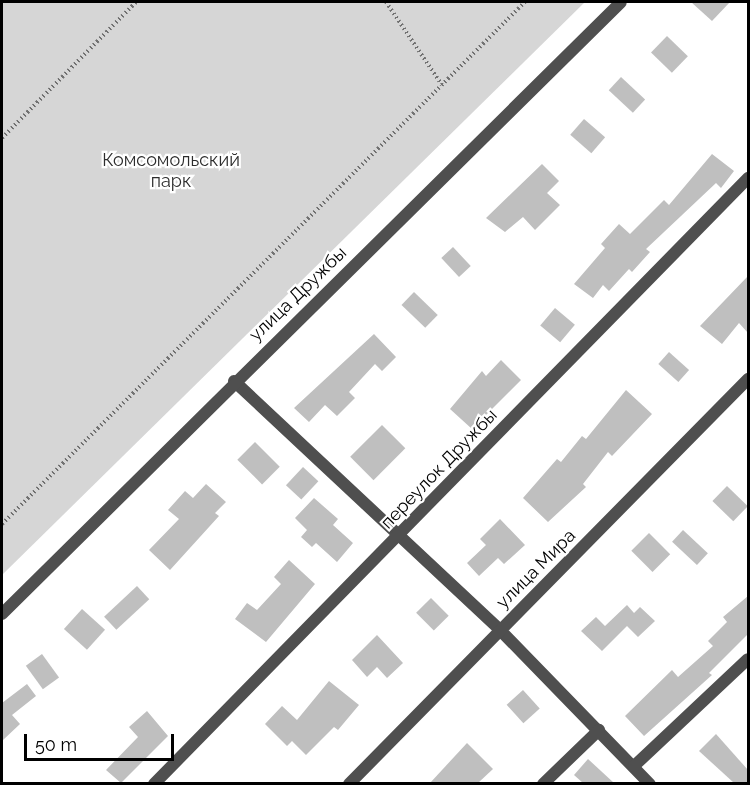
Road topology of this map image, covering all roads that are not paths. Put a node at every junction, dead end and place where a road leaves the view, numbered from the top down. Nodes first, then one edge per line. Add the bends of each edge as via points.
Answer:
1 (621, 2) edge
2 (748, 178) edge
3 (748, 379) edge
4 (234, 381) junction
5 (401, 535) junction
6 (2, 614) edge
7 (500, 630) junction
8 (748, 659) edge
9 (598, 730) junction
10 (634, 766) junction
11 (154, 783) edge
12 (349, 783) edge
13 (543, 783) edge
14 (650, 783) edge

1 - 4 street, улица Дружбы
2 - 5 street, переулок Дружбы
3 - 7 street, улица Мира
4 - 5 street
4 - 6 street, улица Дружбы
5 - 7 street
5 - 11 street, переулок Дружбы
7 - 9 street
7 - 12 street, улица Мира
8 - 10 street
9 - 10 street
9 - 13 street
10 - 14 street

